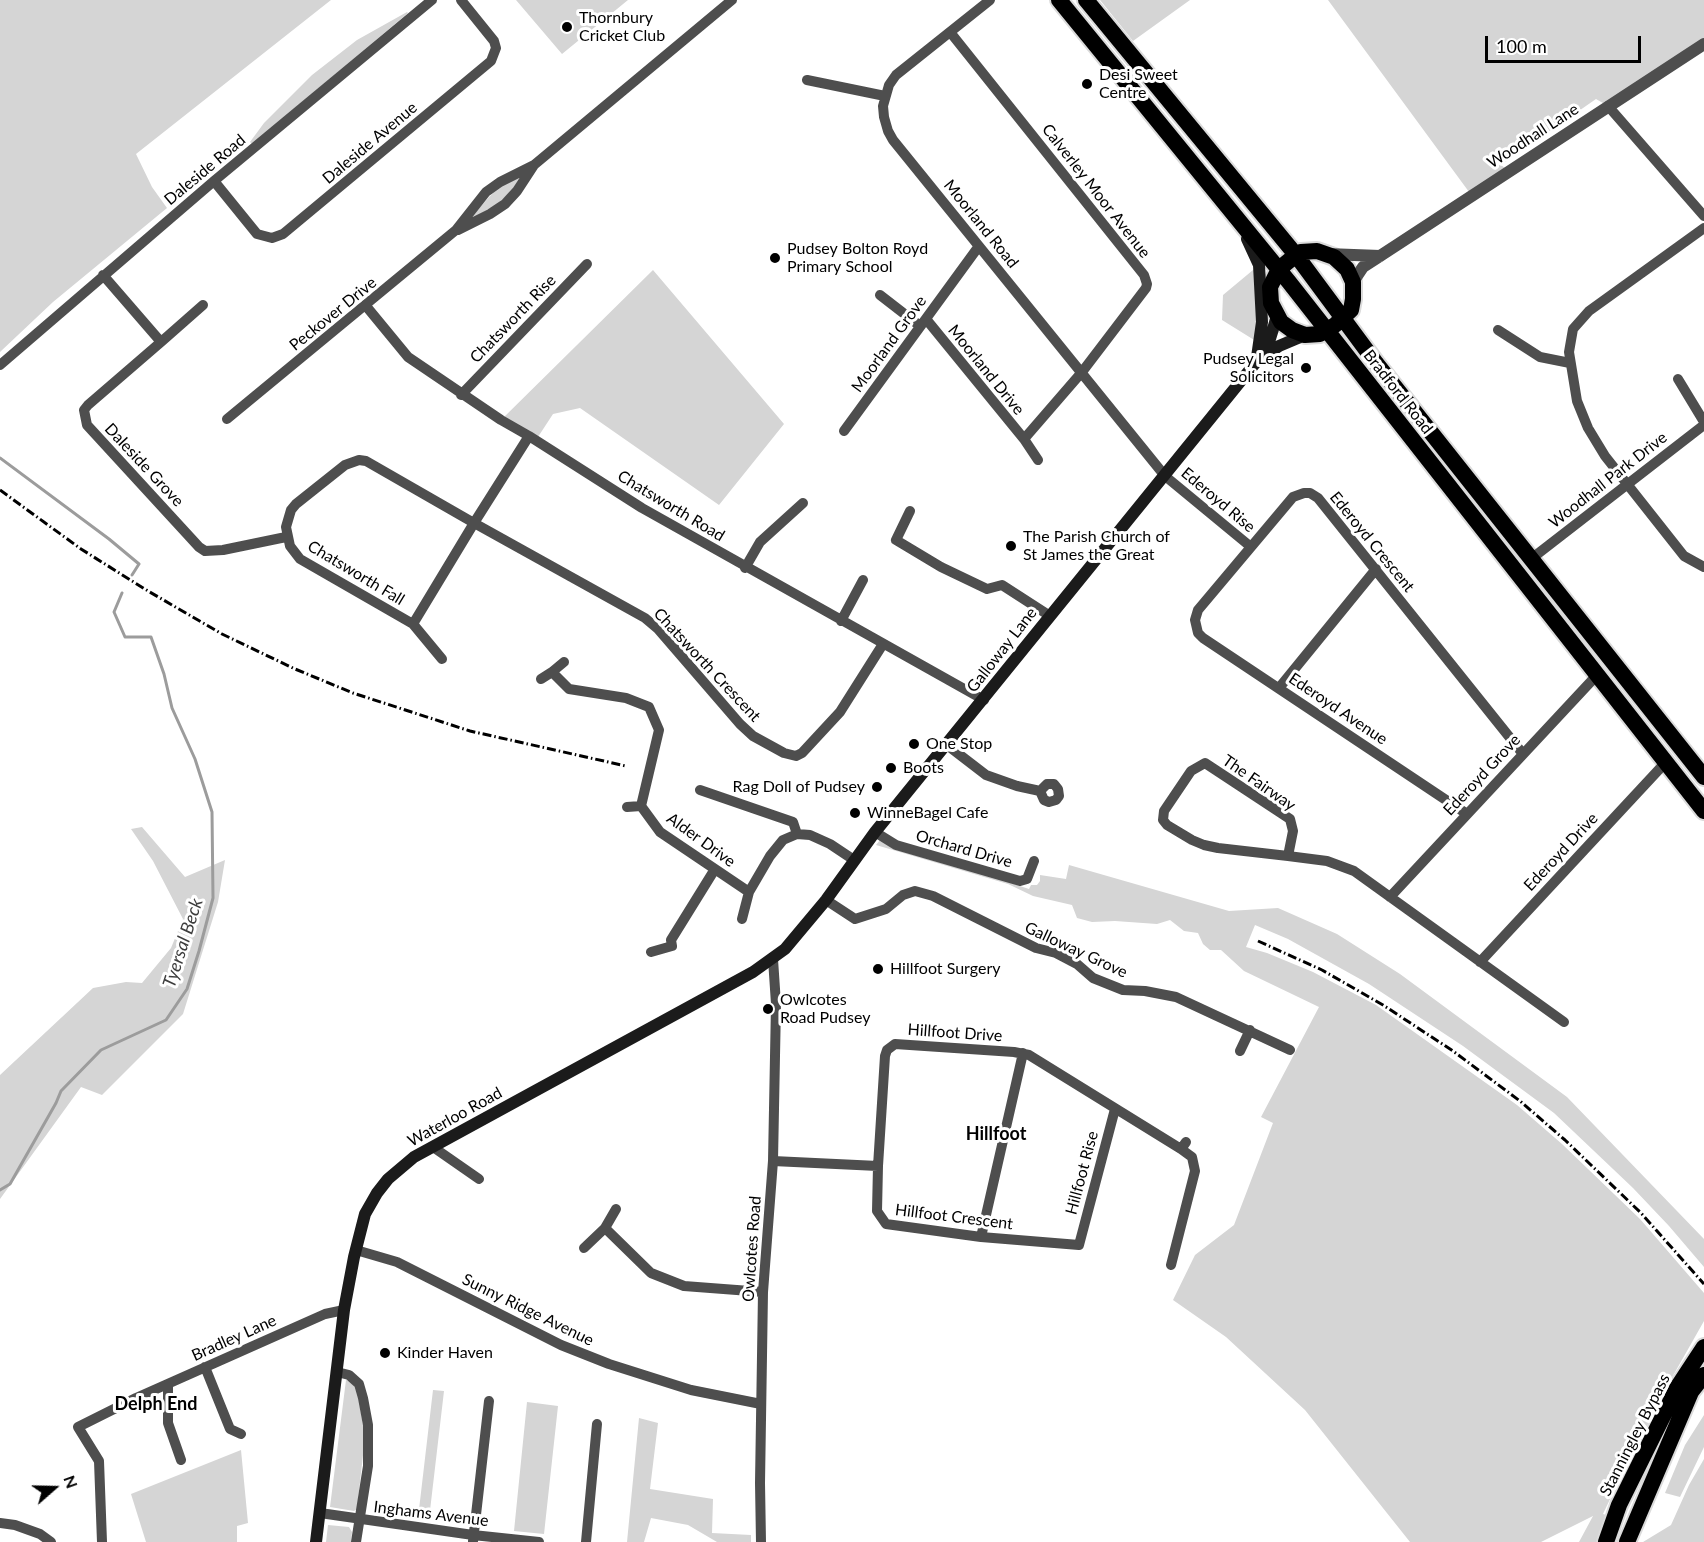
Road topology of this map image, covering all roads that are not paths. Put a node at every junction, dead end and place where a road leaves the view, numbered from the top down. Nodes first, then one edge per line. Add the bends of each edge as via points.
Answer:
1 (432, 0) edge
2 (461, 0) edge
3 (732, 0) edge
4 (990, 0) edge
5 (1059, 0) edge
6 (1086, 0) edge
7 (950, 32) junction
8 (1704, 44) edge
9 (807, 80) dead end
10 (885, 96) junction
11 (1608, 106) junction
12 (534, 165) junction
13 (214, 181) junction
14 (1235, 216) junction
15 (1704, 216) edge
16 (1704, 228) edge
17 (456, 230) junction
18 (979, 246) junction
19 (1326, 254) junction
20 (1296, 255) junction
21 (1380, 256) junction
22 (587, 264) dead end
23 (1279, 269) junction
24 (104, 275) junction
25 (1353, 282) junction
26 (880, 295) dead end
27 (203, 306) dead end
28 (366, 306) junction
29 (1277, 316) junction
30 (1343, 318) junction
31 (923, 323) junction
32 (1498, 330) dead end
33 (1327, 331) junction
34 (1305, 335) junction
35 (161, 342) junction
36 (1257, 361) junction
37 (1570, 363) junction
38 (0, 365) edge
39 (1082, 372) junction
40 (1678, 379) dead end
41 (461, 395) junction
42 (227, 419) dead end
43 (1704, 424) edge
44 (844, 431) dead end
45 (529, 436) junction
46 (1024, 439) junction
47 (1038, 460) dead end
48 (1165, 476) junction
49 (1625, 485) junction
50 (803, 503) dead end
51 (910, 511) dead end
52 (474, 523) junction
53 (286, 537) junction
54 (1251, 547) junction
55 (1531, 559) junction
56 (1704, 567) edge
57 (746, 568) junction
58 (978, 569) dead end
59 (1376, 569) junction
60 (863, 580) dead end
61 (971, 580) junction
62 (1050, 616) junction
63 (841, 621) junction
64 (413, 624) junction
65 (1195, 626) joint
66 (882, 644) junction
67 (442, 658) dead end
68 (564, 662) dead end
69 (552, 672) junction
70 (1597, 675) junction
71 (541, 679) dead end
72 (1279, 688) junction
73 (984, 700) junction
74 (947, 745) junction
75 (1523, 754) junction
76 (1665, 763) junction
77 (1704, 777) edge
78 (700, 790) dead end
79 (1041, 791) dead end
80 (641, 806) junction
81 (627, 807) dead end
82 (1704, 810) edge
83 (1467, 813) junction
84 (875, 832) junction
85 (797, 834) junction
86 (1288, 856) junction
87 (854, 860) junction
88 (1034, 861) dead end
89 (715, 869) junction
90 (749, 892) junction
91 (1390, 897) junction
92 (826, 900) junction
93 (742, 919) dead end
94 (651, 952) dead end
95 (773, 959) junction
96 (1480, 962) junction
97 (1563, 1022) dead end
98 (1250, 1030) junction
99 (1290, 1050) dead end
100 (1240, 1051) dead end
101 (1023, 1053) junction
102 (1115, 1109) junction
103 (433, 1147) junction
104 (773, 1161) junction
105 (878, 1166) junction
106 (479, 1179) dead end
107 (616, 1209) dead end
108 (605, 1228) junction
109 (981, 1238) junction
110 (1079, 1245) joint
111 (584, 1248) dead end
112 (356, 1250) junction
113 (1171, 1265) dead end
114 (763, 1292) junction
115 (344, 1310) junction
116 (1704, 1347) edge
117 (205, 1367) junction
118 (337, 1372) junction
119 (1704, 1375) edge
120 (168, 1384) junction
121 (489, 1401) dead end
122 (761, 1404) junction
123 (597, 1424) dead end
124 (241, 1434) dead end
125 (181, 1460) dead end
126 (1656, 1474) junction
127 (320, 1513) junction
128 (359, 1520) junction
129 (0, 1523) edge
130 (473, 1539) edge
131 (51, 1542) edge
132 (102, 1542) edge
133 (316, 1542) edge
134 (356, 1542) edge
135 (539, 1542) edge
136 (586, 1542) edge
137 (762, 1542) edge
138 (1606, 1542) edge
139 (1627, 1542) edge
140 (1634, 1542) edge

1 - 13 street, Daleside Road
2 - 13 street, Daleside Avenue via 494,41 496,48 491,61 283,234 272,238 257,234
3 - 12 street, Peckover Drive
4 - 7 street
5 - 14 highway, Bradford Road
6 - 20 highway, Bradford Road
7 - 10 street via 897,75
7 - 39 street, Calverley Moor Avenue via 1146,279 1146,288
8 - 11 street, Woodhall Lane
9 - 10 street
10 - 18 street, Moorland Road via 884,117 893,140
11 - 15 street
11 - 21 street, Woodhall Lane
12 - 17 street, Peckover Drive via 486,192
12 - 17 street, Peckover Drive via 505,204
13 - 24 street, Daleside Road
14 - 23 highway, Bradford Road
14 - 36 main road via 1259,266 1262,322
16 - 37 street via 1589,311 1573,329
17 - 28 street, Peckover Drive
18 - 31 street, Moorland Grove
18 - 39 street, Moorland Road
19 - 20 highway via 1309,251
19 - 21 street
19 - 25 highway via 1342,263
20 - 23 highway
20 - 30 highway, Bradford Road
21 - 25 street, Woodhall Lane via 1363,267
22 - 41 street, Chatsworth Rise
23 - 29 highway via 1270,287
23 - 33 highway, Bradford Road
24 - 35 street
24 - 38 street, Daleside Road
25 - 30 highway via 1351,310
26 - 31 street, Moorland Drive
27 - 35 street, Daleside Grove
28 - 41 street, Chatsworth Road via 408,357
28 - 42 street, Peckover Drive
29 - 34 highway via 1286,326
29 - 36 main road, Galloway Lane via 1269,342
30 - 33 highway
30 - 55 highway, Bradford Road
31 - 44 street, Moorland Grove
31 - 46 street, Moorland Drive
32 - 37 street via 1540,357
33 - 34 highway
33 - 70 highway, Bradford Road
34 - 36 main road, Galloway Lane
35 - 53 street, Daleside Grove via 88,405 84,410 87,425 199,548 211,551
36 - 48 main road, Galloway Lane
37 - 49 street via 1577,400 1588,428
39 - 46 street, Moorland Drive
39 - 48 street, Moorland Road
40 - 43 street
41 - 45 street, Chatsworth Road
43 - 49 street, Woodhall Park Drive
45 - 52 street, Chatsworth Fall
45 - 57 street, Chatsworth Road
46 - 47 street, Moorland Drive
48 - 54 street, Ederoyd Rise
48 - 62 main road, Galloway Lane
49 - 55 street, Woodhall Park Drive
49 - 56 street via 1684,556
50 - 57 street via 760,542
51 - 61 street via 896,540
52 - 53 street, Chatsworth Fall via 359,460 345,465 296,504 288,518
52 - 64 street, Chatsworth Fall
52 - 66 street, Chatsworth Crescent via 645,618 740,724 784,753 802,753 840,712
53 - 64 street, Chatsworth Fall via 300,559
54 - 59 street, Ederoyd Crescent via 1293,497 1310,493
54 - 65 street, Ederoyd Crescent via 1198,610
55 - 77 highway, Bradford Road
57 - 63 street, Chatsworth Road
58 - 61 street
59 - 72 street
59 - 75 street, Ederoyd Crescent
60 - 63 street
61 - 62 street via 987,589 1002,585
62 - 73 main road, Galloway Lane
63 - 66 street, Chatsworth Road
64 - 67 street, Chatsworth Fall
65 - 72 street, Ederoyd Avenue via 1203,638
66 - 73 street, Chatsworth Road
68 - 69 street
69 - 71 street
69 - 80 street via 569,689 626,698 649,707 659,730
70 - 75 street, Ederoyd Grove
70 - 76 highway, Bradford Road
72 - 83 street, Ederoyd Avenue
73 - 74 main road, Galloway Lane
74 - 79 street via 986,775
74 - 84 main road, Galloway Lane
75 - 83 street, Ederoyd Grove
76 - 82 highway, Bradford Road
76 - 96 street, Ederoyd Drive
78 - 85 street via 793,822
80 - 81 street
80 - 89 street, Alder Drive via 660,832
83 - 91 street, Ederoyd Grove
84 - 87 main road, Galloway Lane
84 - 88 street, Orchard Drive via 896,845 1020,882 1027,879
85 - 87 street via 830,844
85 - 90 street via 783,840
86 - 86 street, The Fairway via 1204,845 1167,825 1164,811 1191,771 1205,763 1290,819 1293,831
86 - 91 street, The Fairway via 1327,861 1354,871
87 - 92 main road, Galloway Lane
89 - 90 street, Alder Drive
89 - 94 street via 671,940 672,946
90 - 93 street
91 - 96 street, The Fairway
92 - 95 main road, Galloway Lane
92 - 98 street, Galloway Grove via 855,920 886,909 915,891 933,896 1036,948 1056,953 1093,978 1123,990 1176,997
95 - 103 main road, Waterloo Road
95 - 104 street, Owlcotes Road
96 - 97 street, The Fairway
98 - 99 street, Galloway Grove
98 - 100 street
101 - 102 street, Hillfoot Drive via 1037,1058
101 - 105 street, Hillfoot Drive via 891,1046 885,1056
101 - 109 street
102 - 110 street, Hillfoot Rise
102 - 113 street, Hillfoot Drive via 1184,1146 1192,1157 1195,1171
103 - 106 street
103 - 112 main road, Waterloo Road via 398,1169 377,1193 365,1214
104 - 105 street
104 - 114 street, Owlcotes Road
105 - 109 street, Hillfoot Crescent via 877,1211 886,1224
107 - 108 street
108 - 111 street
108 - 114 street via 651,1273 684,1286
109 - 110 street, Hillfoot Crescent
112 - 115 main road, Waterloo Road
112 - 122 street, Sunny Ridge Avenue via 397,1262 561,1345 600,1360 691,1390
114 - 122 street, Owlcotes Road
115 - 117 street, Bradley Lane via 325,1314
115 - 118 main road, Waterloo Road
116 - 138 highway, Stanningley Bypass via 1677,1388 1619,1505
117 - 120 street, Bradley Lane
117 - 124 street via 231,1429
118 - 127 main road, Waterloo Road
118 - 128 street via 350,1375 359,1384 366,1416 368,1466
119 - 126 highway, Stanningley Bypass via 1692,1392
120 - 125 street via 168,1423
120 - 132 street, Bradley Lane via 78,1427 99,1461
121 - 130 street
122 - 137 street, Owlcotes Road
123 - 136 street
126 - 139 highway, Stanningley Bypass
126 - 140 highway
127 - 128 street, Inghams Avenue
127 - 133 main road, Waterloo Road
128 - 130 street, Inghams Avenue
128 - 134 street
129 - 131 street via 40,1534
130 - 135 street, Inghams Avenue

